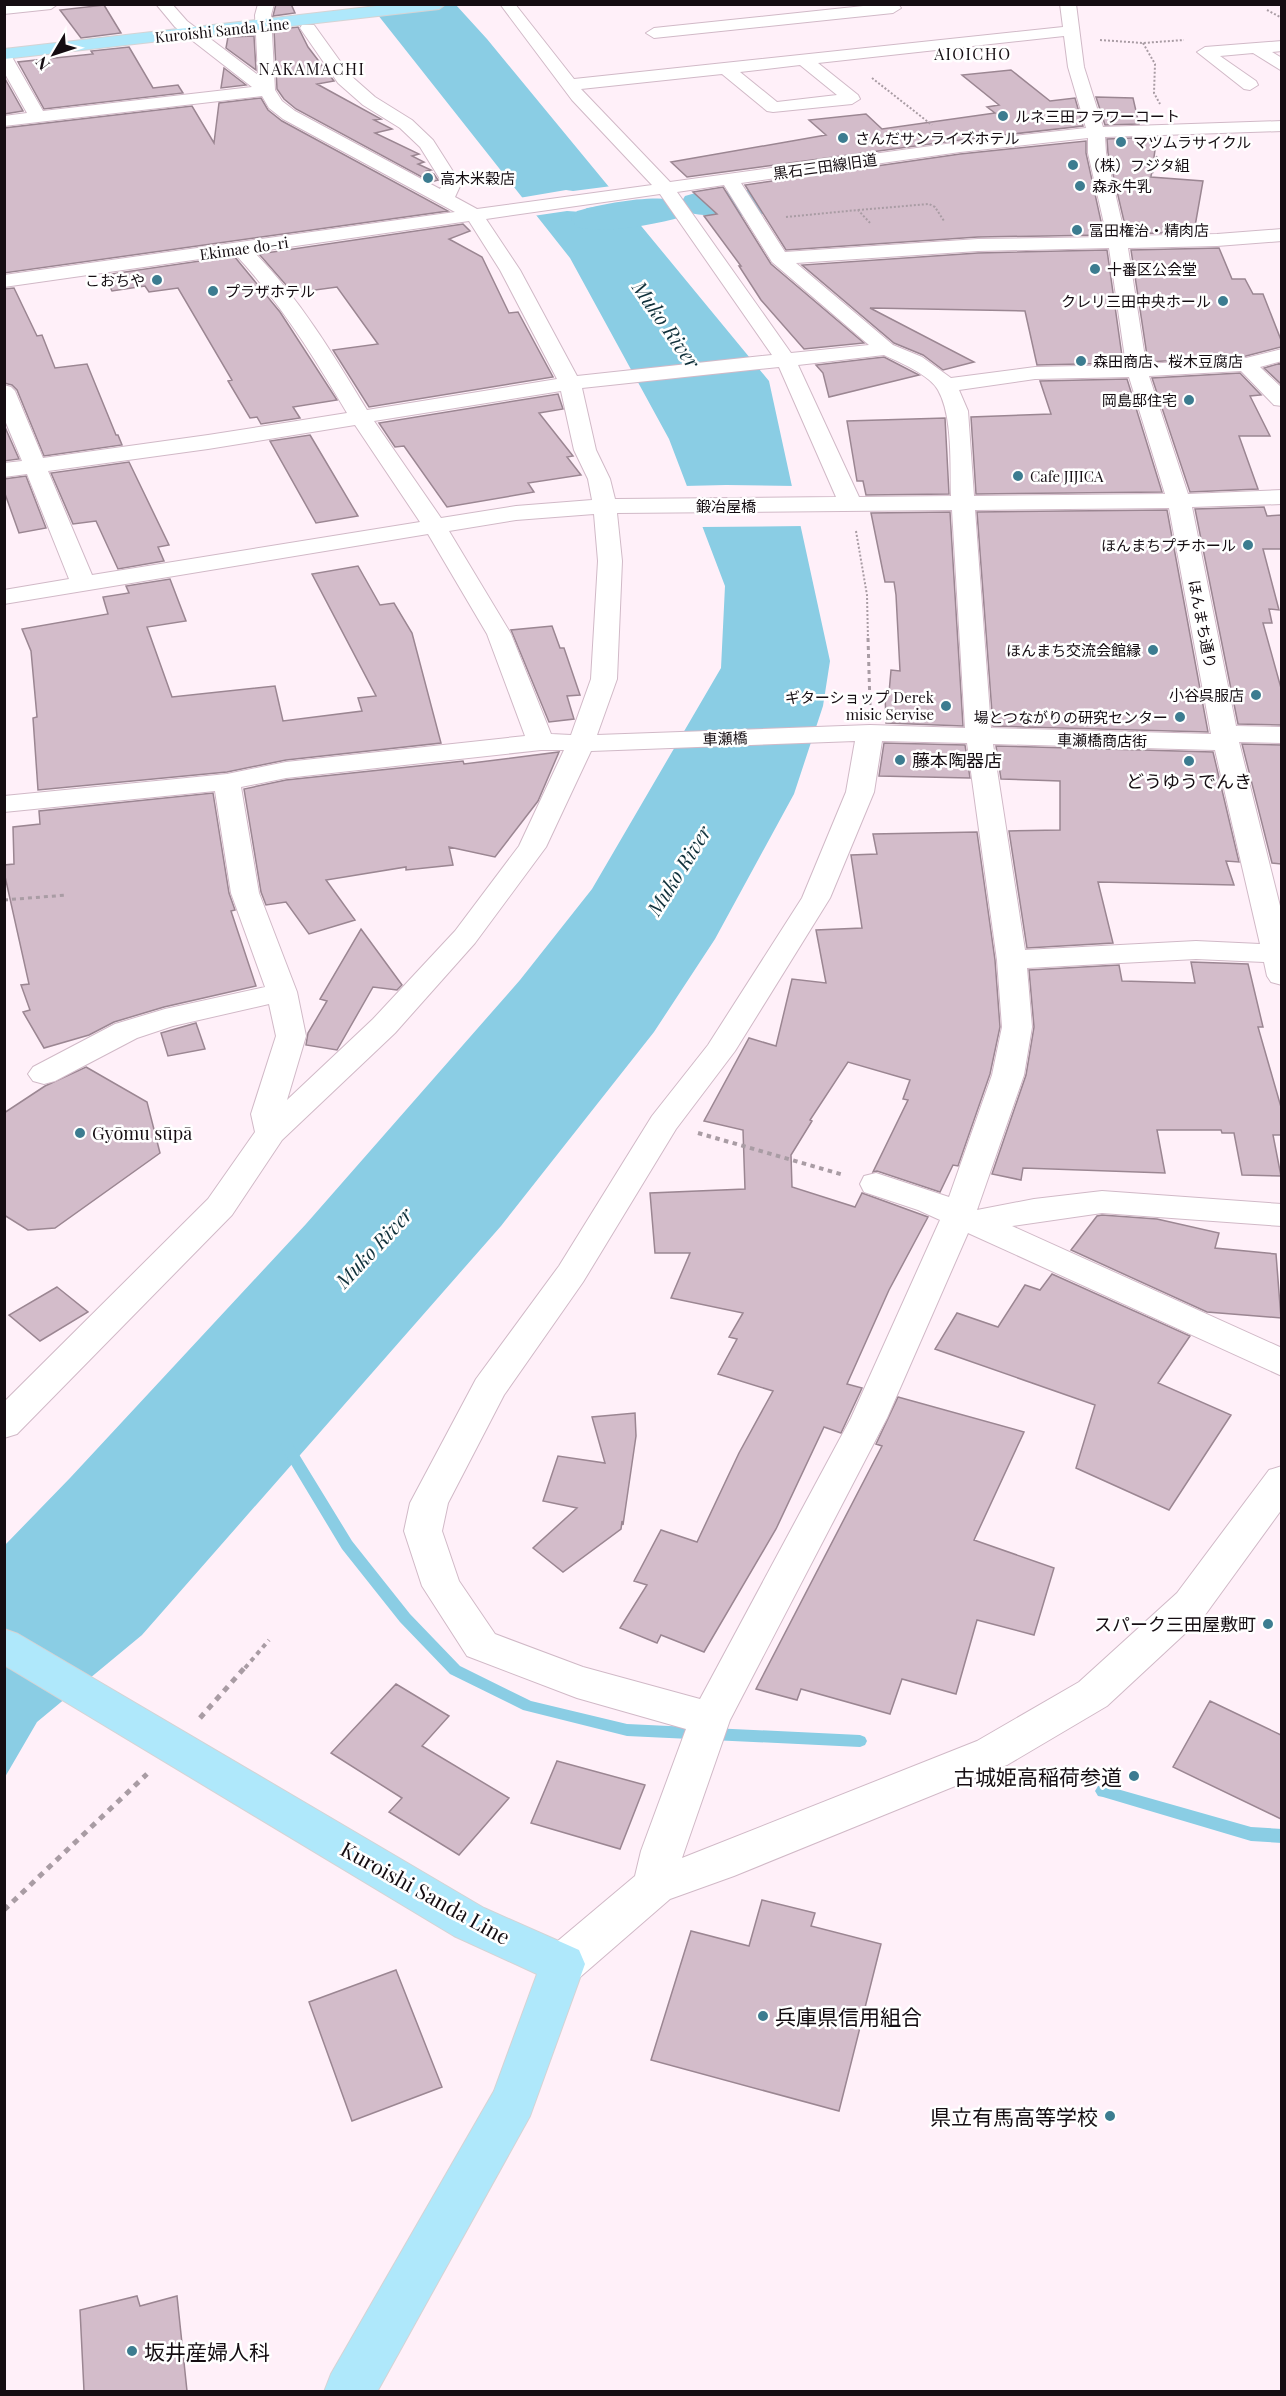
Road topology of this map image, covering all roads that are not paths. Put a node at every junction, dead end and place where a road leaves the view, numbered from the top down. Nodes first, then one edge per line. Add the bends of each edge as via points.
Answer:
1 (51, 4) edge
2 (163, 4) edge
3 (360, 4) edge
4 (439, 4) edge
5 (507, 4) edge
6 (781, 4) edge
7 (1068, 4) edge
8 (893, 8) dead end
9 (4, 9) edge
10 (324, 13) junction
11 (264, 15) edge
12 (800, 19) junction
13 (187, 28) junction
14 (308, 28) dead end
15 (1071, 31) junction
16 (654, 33) dead end
17 (4, 44) edge
18 (1281, 46) edge
19 (1256, 48) junction
20 (4, 55) edge
21 (843, 55) junction
22 (803, 59) junction
23 (1219, 63) junction
24 (1194, 65) dead end
25 (1281, 66) edge
26 (725, 68) junction
27 (569, 85) junction
28 (1250, 85) dead end
29 (267, 90) junction
30 (38, 117) junction
31 (4, 121) edge
32 (1281, 126) edge
33 (1096, 132) junction
34 (729, 179) junction
35 (660, 188) junction
36 (446, 198) junction
37 (479, 214) junction
38 (1281, 235) edge
39 (1117, 241) junction
40 (241, 249) junction
41 (779, 258) junction
42 (4, 281) edge
43 (886, 349) junction
44 (1281, 355) edge
45 (781, 360) junction
46 (1246, 364) junction
47 (1137, 371) junction
48 (576, 382) junction
49 (947, 385) junction
50 (4, 391) edge
51 (1281, 400) edge
52 (360, 418) junction
53 (34, 465) junction
54 (4, 470) edge
55 (1281, 496) edge
56 (1179, 501) junction
57 (964, 504) junction
58 (844, 505) junction
59 (610, 506) junction
60 (434, 525) junction
61 (83, 583) junction
62 (4, 597) edge
63 (864, 733) junction
64 (1281, 735) edge
65 (979, 737) junction
66 (1225, 738) junction
67 (541, 742) junction
68 (586, 743) junction
69 (226, 782) junction
70 (4, 804) edge
71 (1012, 960) junction
72 (1280, 961) edge
73 (282, 992) junction
74 (44, 1074) dead end
75 (271, 1133) junction
76 (876, 1184) road end
77 (1281, 1215) edge
78 (967, 1219) junction
79 (1281, 1363) edge
80 (4, 1425) edge
81 (1281, 1480) edge
82 (4, 1645) edge
83 (705, 1734) junction
84 (655, 1886) junction
85 (562, 1964) junction
86 (349, 2391) edge

1 - 9 street
2 - 13 street
3 - 10 main road, Kuroishi Sanda Line
4 - 10 main road, Kuroishi Sanda Line
5 - 27 street
6 - 12 street
7 - 15 street, ほんまち通り
8 - 12 street
10 - 11 main road, Kuroishi Sanda Line
11 - 13 main road, Kuroishi Sanda Line
11 - 29 street
12 - 16 street
12 - 21 street
13 - 17 main road, Kuroishi Sanda Line
13 - 20 main road, Kuroishi Sanda Line
13 - 29 street
14 - 36 street via 344,79 427,144 452,184
15 - 21 street
15 - 33 street, ほんまち通り via 1076,67
18 - 19 street
19 - 23 street via 1205,52
19 - 25 street
20 - 30 street
21 - 22 street
22 - 26 street
22 - 26 street via 852,99 773,108
23 - 24 street
23 - 28 street
26 - 27 street
27 - 35 street
29 - 30 street
29 - 36 street via 275,104 289,115
30 - 31 street
32 - 33 street, 黒石三田線旧道
33 - 34 street, 黒石三田線旧道
33 - 39 street, ほんまち通り
34 - 35 street, 黒石三田線旧道
34 - 41 street
35 - 37 street, Ekimae do-ri
35 - 45 street
36 - 37 street
37 - 40 street, Ekimae do-ri
37 - 48 street
38 - 39 street
39 - 41 street via 891,249
39 - 47 street, ほんまち通り
40 - 42 street, Ekimae do-ri
40 - 52 street via 316,343
41 - 43 street
43 - 45 street
43 - 49 street via 915,361
44 - 46 street
45 - 48 street
45 - 58 street
46 - 47 street
46 - 51 street
47 - 49 street via 1035,373
47 - 56 street, ほんまち通り
48 - 52 street
48 - 59 street via 585,450
49 - 57 street via 957,411
50 - 53 street
52 - 53 street
52 - 60 street
53 - 54 street
53 - 61 street
55 - 56 street, 鍛冶屋橋
56 - 57 street, 鍛冶屋橋
56 - 66 street, ほんまち通り
57 - 58 street, 鍛冶屋橋
57 - 65 street
58 - 59 street, 鍛冶屋橋
59 - 60 street, 鍛冶屋橋 via 516,513
59 - 68 street via 604,679
60 - 61 street, 鍛冶屋橋
60 - 67 street via 499,634
61 - 62 street, 鍛冶屋橋
63 - 65 street, 車瀬橋
63 - 68 street, 車瀬橋
63 - 83 street via 861,792 816,898 720,1051 663,1123 572,1274 489,1388 429,1503 423,1531 441,1586 481,1645
64 - 66 street, 車瀬橋商店街
65 - 66 street, 車瀬橋商店街
65 - 71 street
66 - 72 street, ほんまち通り
67 - 68 street, 車瀬橋
67 - 69 street, 車瀬橋 via 286,770
68 - 75 street via 532,847 465,937 384,1026
69 - 70 street, 車瀬橋
69 - 73 street via 245,893
71 - 72 street via 1196,950
71 - 78 street via 1017,1027 1008,1075
73 - 74 street via 165,1018 126,1031
73 - 75 street via 291,1036 267,1114
75 - 80 street via 220,1207
76 - 78 street
77 - 78 street via 1102,1202
78 - 79 street
78 - 83 street
81 - 84 street via 1191,1604 1093,1695 992,1753
82 - 85 main road, Kuroishi Sanda Line via 469,1922
83 - 84 street via 662,1851
84 - 85 street
85 - 86 main road via 514,2101

